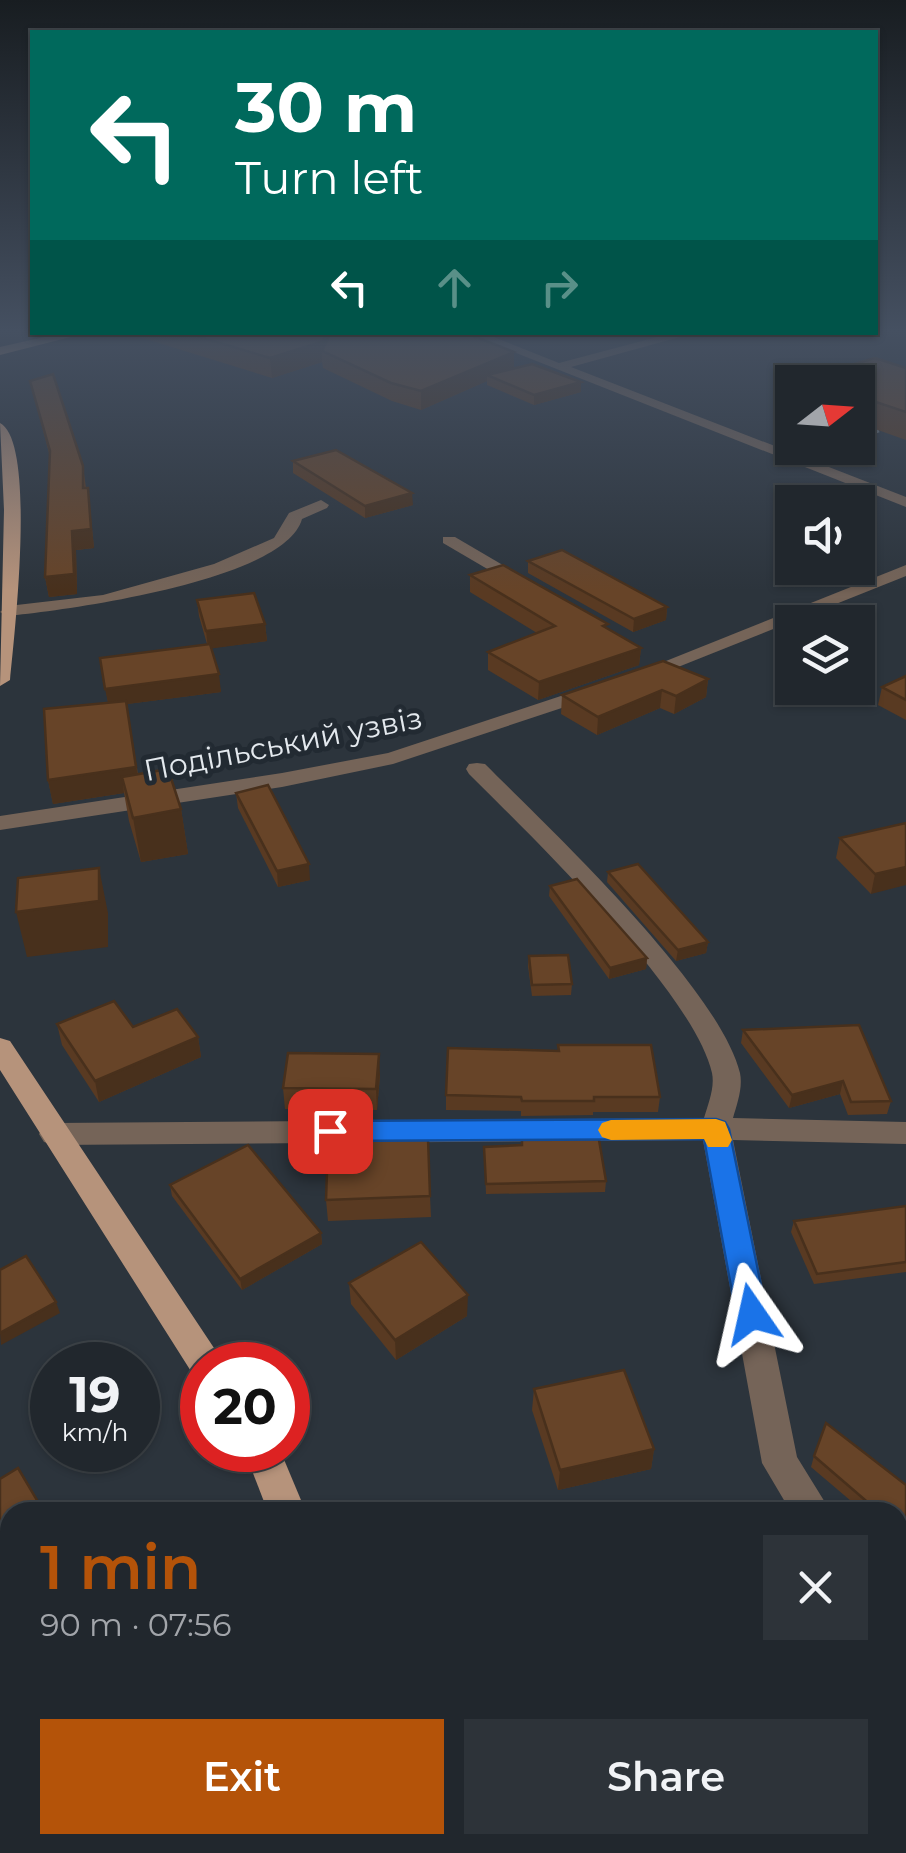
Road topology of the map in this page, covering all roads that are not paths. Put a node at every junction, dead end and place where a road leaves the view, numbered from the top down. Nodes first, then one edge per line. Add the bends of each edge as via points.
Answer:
1 (691, 418) edge
2 (0, 426) edge
3 (906, 502) edge
4 (322, 505) dead end
5 (449, 540) dead end
6 (906, 570) edge
7 (551, 598) edge
8 (8, 611) junction
9 (0, 680) edge
10 (478, 769) dead end
11 (0, 823) edge
12 (0, 1048) edge
13 (716, 1129) junction
14 (906, 1133) edge
15 (54, 1134) junction
16 (191, 1342) edge
17 (271, 1472) edge
18 (283, 1502) edge
19 (806, 1502) edge

1 - 3 street
2 - 8 main road via 10,483
4 - 8 street via 295,516 280,542 220,568 104,600
5 - 7 street
6 - 11 street, Подільський узвіз via 393,758
8 - 9 main road
10 - 13 street via 582,875 700,1018 728,1074
12 - 15 main road
13 - 14 street
13 - 15 street
13 - 19 street via 780,1462
15 - 16 main road
17 - 18 main road

